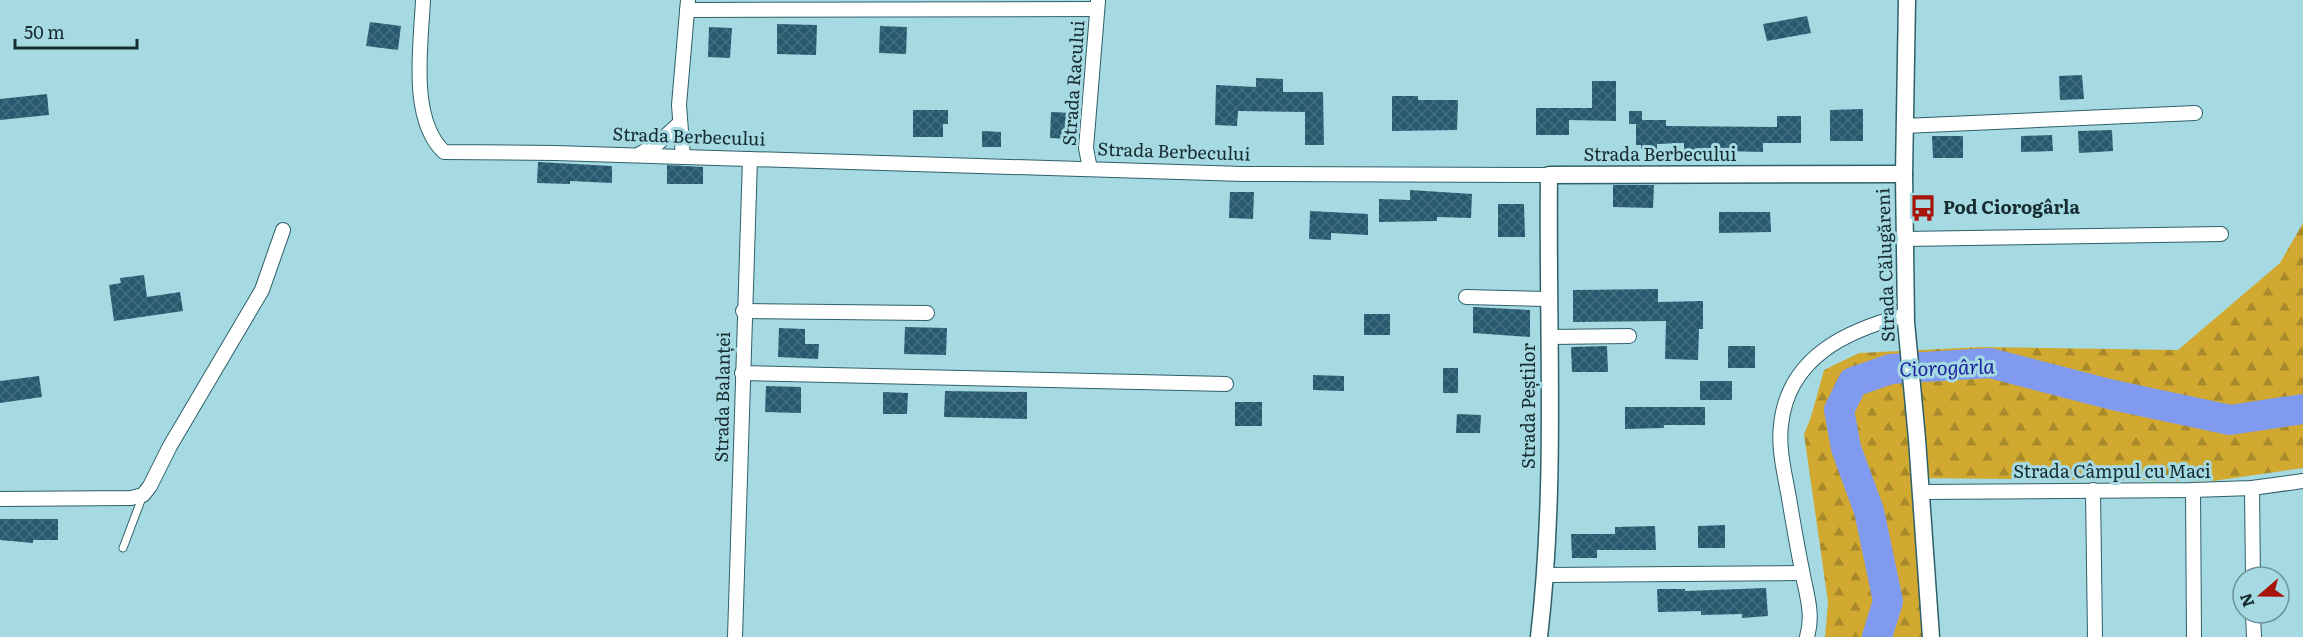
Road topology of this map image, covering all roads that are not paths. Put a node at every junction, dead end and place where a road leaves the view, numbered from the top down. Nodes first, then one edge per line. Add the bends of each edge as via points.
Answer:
1 (423, 0) edge
2 (1907, 0) edge
3 (1098, 4) edge
4 (687, 5) edge
5 (2195, 113) dead end
6 (680, 123) junction
7 (1904, 126) junction
8 (638, 155) junction
9 (683, 157) junction
10 (750, 159) junction
11 (1090, 169) junction
12 (1904, 174) junction
13 (1549, 175) junction
14 (283, 230) dead end
15 (2222, 234) dead end
16 (1904, 239) junction
17 (1466, 297) dead end
18 (1548, 299) junction
19 (743, 311) junction
20 (927, 313) dead end
21 (1906, 319) junction
22 (1629, 336) dead end
23 (1549, 337) junction
24 (742, 373) junction
25 (1226, 384) dead end
26 (2303, 481) edge
27 (2252, 488) junction
28 (2093, 490) junction
29 (2193, 490) junction
30 (1920, 492) junction
31 (143, 495) junction
32 (0, 499) edge
33 (123, 548) dead end
34 (2253, 565) edge
35 (1802, 573) junction
36 (1546, 575) junction
37 (735, 637) edge
38 (1539, 637) edge
39 (1807, 637) edge
40 (1930, 637) edge
41 (2095, 637) edge
42 (2194, 637) edge

1 - 8 street, Strada Berbecului via 421,100 428,130 444,152
2 - 7 street, Strada Călugăreni
3 - 4 street
3 - 11 street, Strada Racului via 1086,148
4 - 6 street
5 - 7 street
6 - 8 street
6 - 9 street
7 - 12 street, Strada Călugăreni
8 - 9 street, Strada Berbecului
9 - 10 street, Strada Berbecului
10 - 11 street, Strada Berbecului
10 - 19 street, Strada Balanței
11 - 13 street, Strada Berbecului
12 - 13 street, Strada Berbecului
12 - 16 street, Strada Călugăreni
13 - 18 street, Strada Peștilor
14 - 31 street via 262,290
15 - 16 street
16 - 21 street, Strada Călugăreni
17 - 18 street
18 - 23 street, Strada Peștilor
19 - 20 street
19 - 24 street, Strada Balanței
21 - 30 street, Strada Călugăreni
21 - 35 street via 1881,322 1846,335 1824,349 1806,367 1785,400 1780,427 1783,466
22 - 23 street
23 - 36 street, Strada Peștilor
24 - 25 street
24 - 37 street, Strada Balanței
26 - 27 street, Strada Câmpul cu Maci
27 - 29 street, Strada Câmpul cu Maci
27 - 34 street
28 - 29 street, Strada Câmpul cu Maci
28 - 30 street, Strada Câmpul cu Maci
28 - 41 street
29 - 42 street
30 - 40 street, Strada Călugăreni
31 - 32 street
31 - 33 lane
35 - 36 street
35 - 39 street via 1811,608
36 - 38 street, Strada Peștilor

